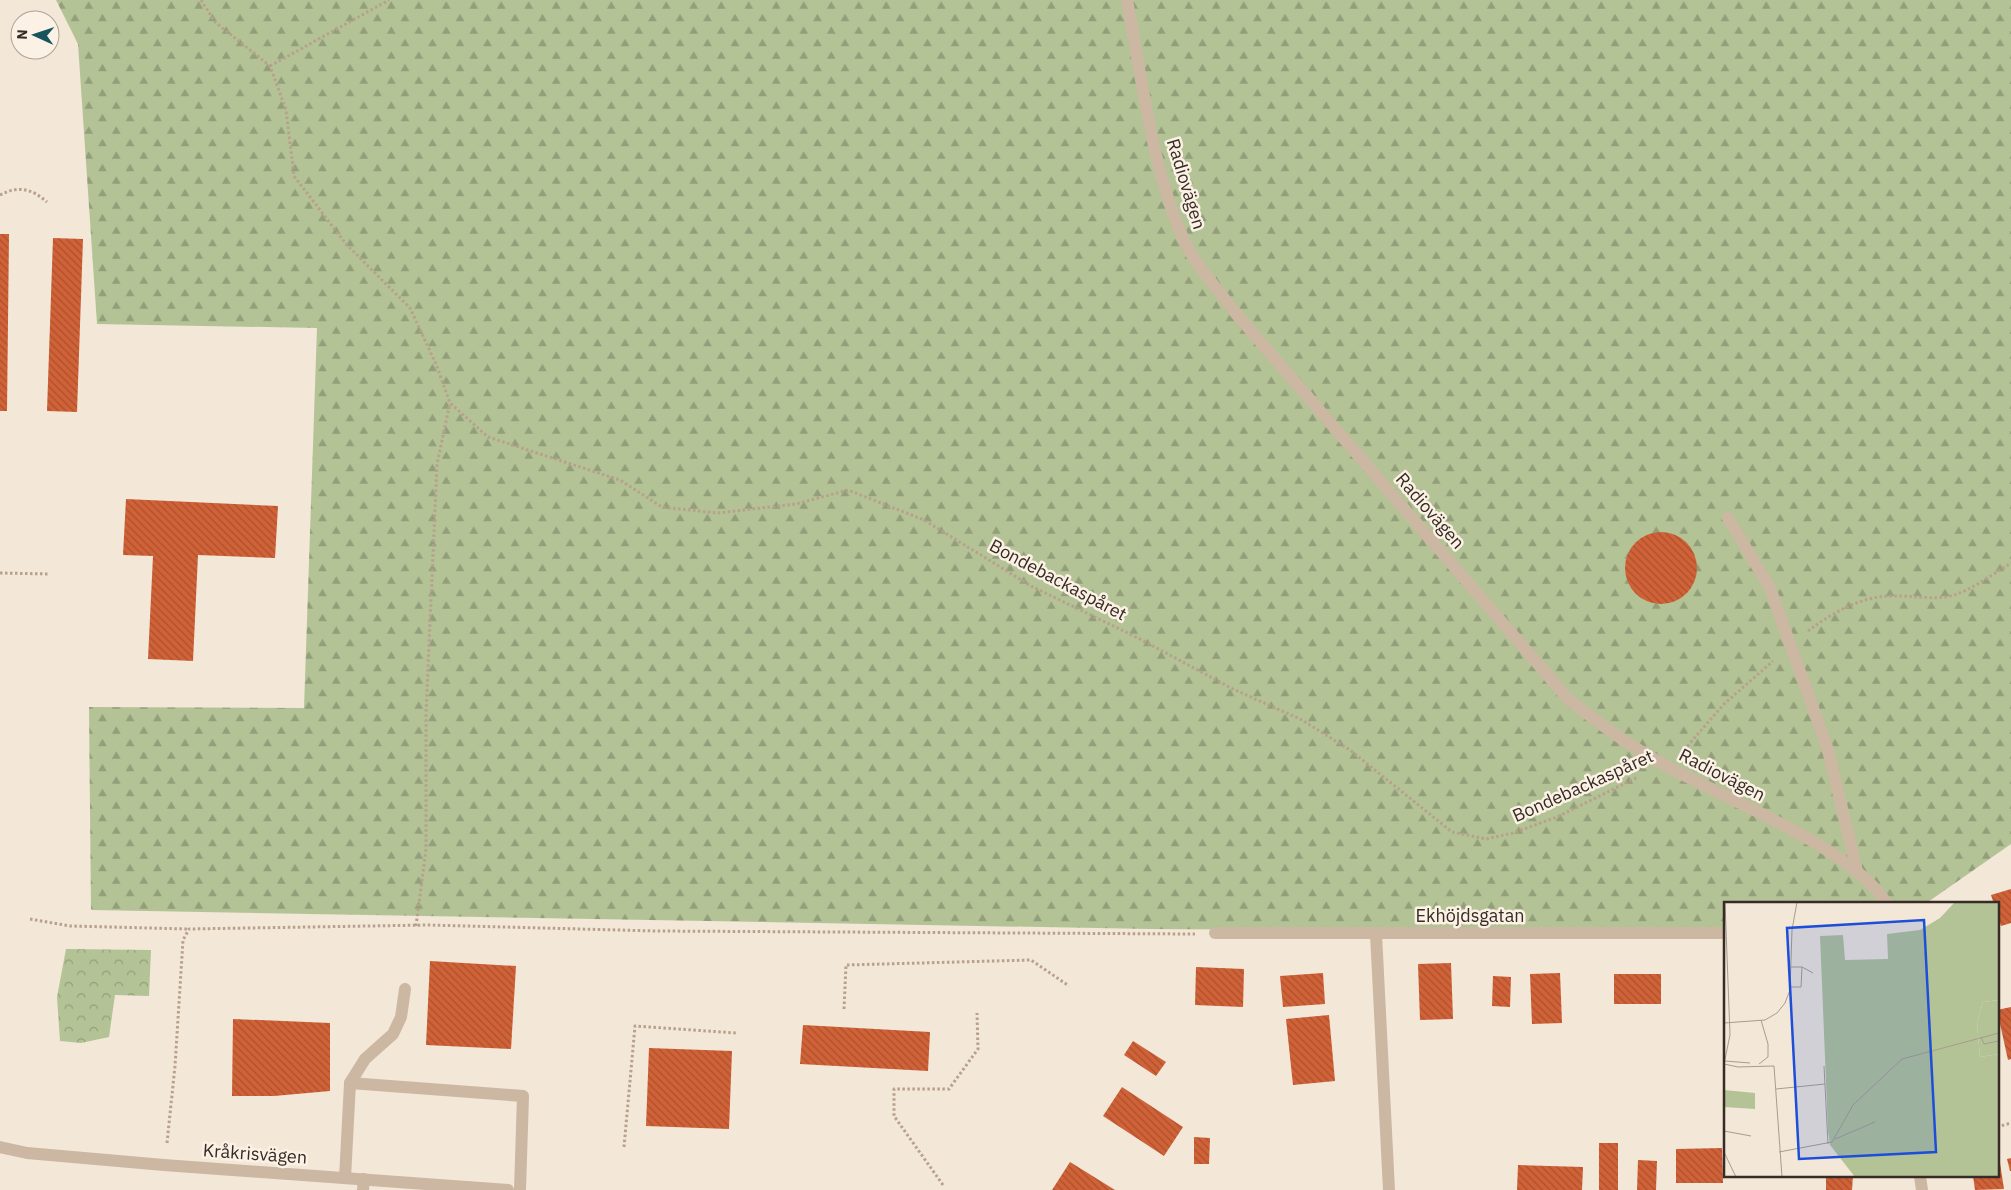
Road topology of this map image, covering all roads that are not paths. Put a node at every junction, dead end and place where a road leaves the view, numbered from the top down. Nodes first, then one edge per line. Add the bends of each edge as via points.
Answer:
1 (1127, 0) edge
2 (1728, 518) dead end
3 (1857, 871) junction
4 (1885, 902) edge
5 (1215, 933) road end
6 (1724, 933) edge
7 (1376, 934) junction
8 (405, 988) dead end
9 (350, 1083) junction
10 (0, 1148) edge
11 (345, 1178) junction
12 (364, 1184) edge
13 (508, 1190) edge
14 (520, 1190) edge
15 (1389, 1190) edge

1 - 3 street, Radiovägen via 1163,181 1174,217 1191,253 1233,310 1569,700 1624,742 1800,836
2 - 3 street via 1770,588 1791,645 1828,750
3 - 4 street, Radiovägen
5 - 7 street, Ekhöjdsgatan
6 - 7 street, Ekhöjdsgatan
7 - 15 street
8 - 9 street via 401,1017 393,1034 365,1059
9 - 11 street
9 - 14 street via 523,1096
10 - 11 street, Kråkrisvägen via 164,1165
11 - 12 street, Kråkrisvägen
12 - 13 street, Kråkrisvägen

